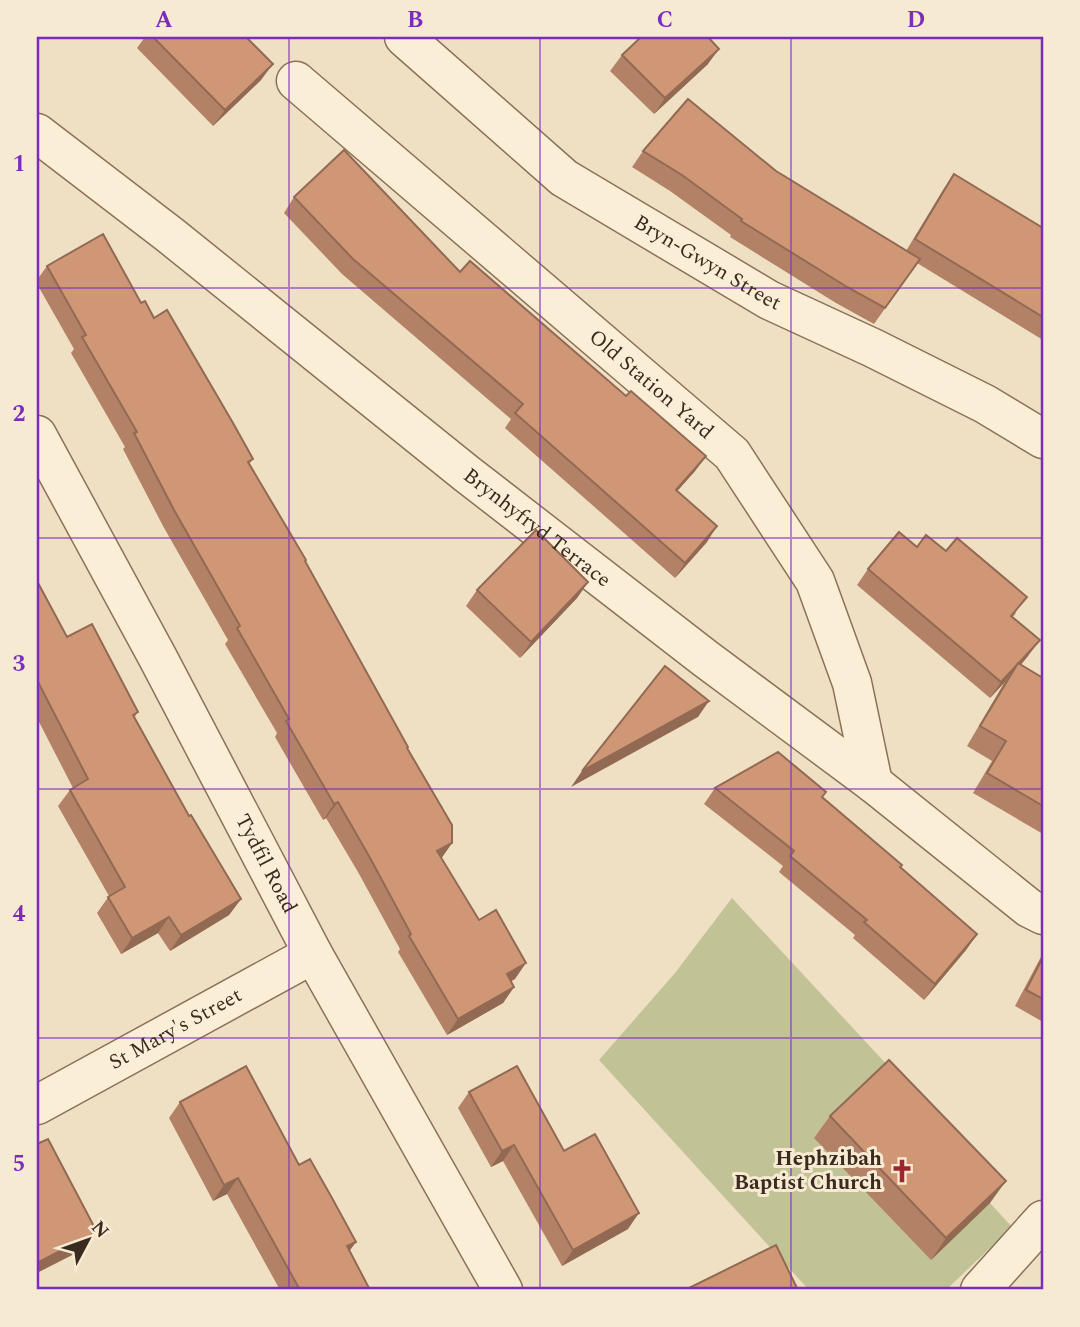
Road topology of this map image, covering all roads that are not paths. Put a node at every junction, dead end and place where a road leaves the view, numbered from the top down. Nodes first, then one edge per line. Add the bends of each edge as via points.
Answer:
1 (404, 37) edge
2 (296, 81) dead end
3 (37, 133) edge
4 (37, 435) edge
5 (1043, 439) edge
6 (873, 783) junction
7 (1043, 915) edge
8 (313, 954) junction
9 (37, 1105) edge
10 (1043, 1220) edge
11 (503, 1290) edge
12 (980, 1290) edge

1 - 5 street, Bryn-Gwyn Street via 564,178 769,300 985,404
2 - 6 street, Old Station Yard via 732,454 814,581 852,683
3 - 6 street, Brynhyfryd Terrace via 489,491
4 - 8 street, Tydfil Road
6 - 7 street, Brynhyfryd Terrace
8 - 9 street, St Mary's Street
8 - 11 street, Tydfil Road
10 - 12 street

